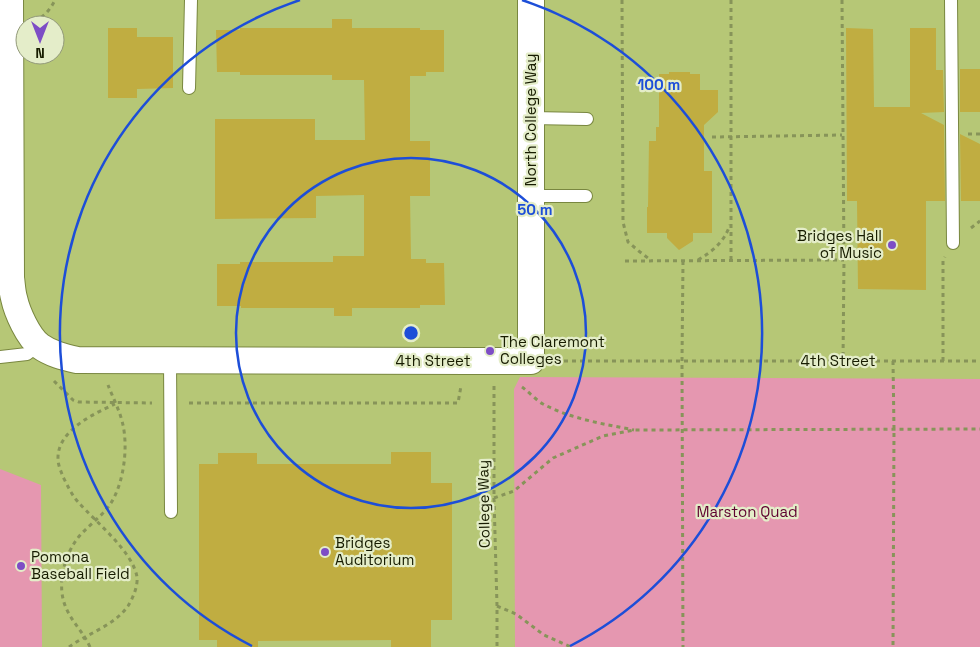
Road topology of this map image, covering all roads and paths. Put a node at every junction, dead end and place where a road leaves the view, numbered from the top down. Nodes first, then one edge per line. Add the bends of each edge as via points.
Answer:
1 (10, 0) edge
2 (55, 0) edge
3 (191, 0) edge
4 (531, 0) edge
5 (622, 0) edge
6 (730, 0) edge
7 (842, 0) edge
8 (951, 0) edge
9 (44, 15) edge
10 (190, 88) dead end
11 (532, 118) junction
12 (586, 119) dead end
13 (842, 135) junction
14 (712, 137) dead end
15 (731, 137) junction
16 (531, 196) junction
17 (586, 196) dead end
18 (731, 223) junction
19 (953, 243) joint
20 (731, 260) junction
21 (844, 260) junction
22 (625, 261) dead end
23 (652, 261) junction
24 (683, 261) junction
25 (698, 261) junction
26 (39, 345) junction
27 (0, 357) edge
28 (98, 360) junction
29 (170, 360) junction
30 (493, 361) junction
31 (531, 361) junction
32 (682, 361) junction
33 (844, 361) junction
34 (893, 361) junction
35 (943, 361) junction
36 (980, 361) edge
37 (463, 379) dead end
38 (53, 380) dead end
39 (521, 386) dead end
40 (115, 403) junction
41 (171, 403) junction
42 (980, 428) edge
43 (682, 429) junction
44 (894, 429) junction
45 (634, 430) junction
46 (494, 498) junction
47 (171, 512) dead end
48 (96, 521) junction
49 (497, 606) junction
50 (86, 638) junction
51 (69, 647) edge
52 (90, 647) edge
53 (497, 647) edge
54 (571, 647) edge
55 (683, 647) edge
56 (893, 647) edge

1 - 26 street via 12,278 20,317
2 - 9 path
3 - 10 lane
4 - 11 street, North College Way
5 - 23 path via 623,222 628,242
6 - 15 path
7 - 13 path
8 - 19 lane
11 - 12 lane
11 - 16 street, North College Way
13 - 15 path
13 - 21 path
14 - 15 path
15 - 18 path
16 - 17 lane
16 - 31 street, North College Way
18 - 20 path
18 - 25 path via 720,244
19 - 35 path via 943,261
20 - 21 path
20 - 25 path
21 - 33 path
22 - 23 path
23 - 24 path
24 - 25 path
24 - 32 path
26 - 27 lane via 27,354
26 - 28 street, 4th Street via 57,355 77,360
28 - 29 street, 4th Street
28 - 40 path
29 - 30 street, 4th Street
29 - 41 lane
30 - 31 street, 4th Street
30 - 46 path, College Way
31 - 32 path, 4th Street
32 - 33 path, 4th Street
32 - 43 path
33 - 34 path, 4th Street
34 - 35 path, 4th Street
34 - 44 path
35 - 36 path, 4th Street
37 - 41 path via 458,403
38 - 40 path via 73,400
39 - 45 path via 542,403 563,413
40 - 41 path
40 - 48 path via 123,425 122,479 112,503
40 - 48 path via 88,417 68,433 59,447 57,459 68,488
41 - 47 lane
42 - 44 path
43 - 44 path
43 - 45 path
43 - 55 path
44 - 56 path
45 - 46 path via 603,436 554,458 514,490
46 - 49 path, College Way
48 - 50 path via 77,539 67,556 62,577 67,612
48 - 50 path via 133,564 137,578 127,606 111,622
49 - 53 path, College Way
49 - 54 path via 516,614 544,635
50 - 51 path
50 - 52 path

